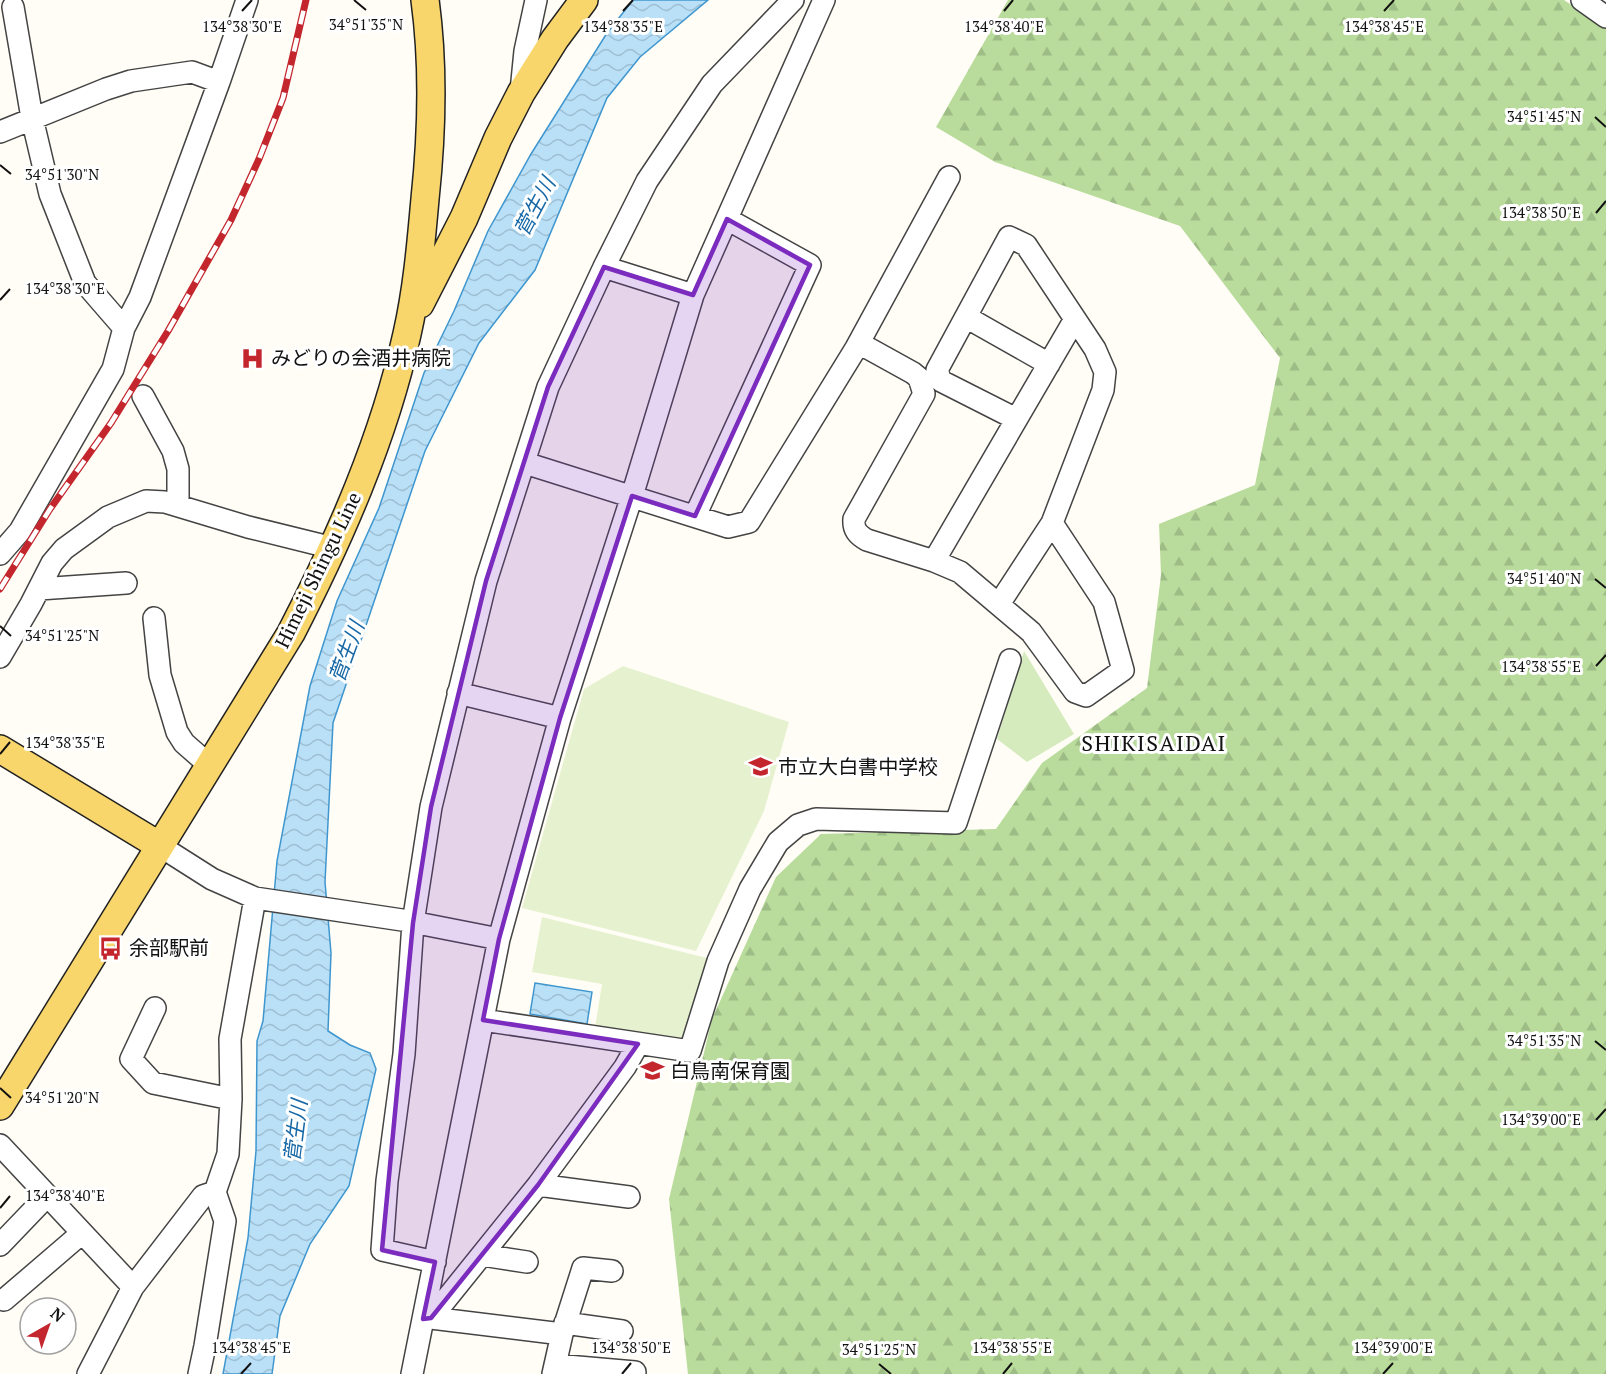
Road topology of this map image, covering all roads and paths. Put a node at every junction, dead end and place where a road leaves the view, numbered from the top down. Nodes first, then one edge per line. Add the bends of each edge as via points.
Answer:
1 (247, 0) edge
2 (425, 0) edge
3 (536, 0) edge
4 (584, 0) edge
5 (793, 0) edge
6 (824, 0) edge
7 (1582, 0) edge
8 (13, 7) dead end
9 (1606, 17) edge
10 (219, 82) junction
11 (521, 93) junction
12 (32, 118) junction
13 (0, 132) edge
14 (949, 177) dead end
15 (423, 218) junction
16 (727, 219) junction
17 (451, 244) junction
18 (604, 267) junction
19 (693, 296) junction
20 (966, 317) junction
21 (1075, 319) junction
22 (124, 328) junction
23 (408, 333) junction
24 (856, 348) junction
25 (1049, 364) junction
26 (143, 396) dead end
27 (1017, 419) junction
28 (525, 463) junction
29 (632, 496) junction
30 (178, 505) junction
31 (695, 516) junction
32 (1052, 523) junction
33 (333, 548) junction
34 (0, 554) edge
35 (934, 561) junction
36 (126, 583) dead end
37 (39, 589) junction
38 (999, 604) junction
39 (154, 618) dead end
40 (0, 657) edge
41 (1010, 660) dead end
42 (458, 693) junction
43 (560, 718) junction
44 (0, 749) edge
45 (209, 765) junction
46 (160, 846) junction
47 (259, 899) junction
48 (407, 921) junction
49 (499, 939) junction
50 (155, 1008) dead end
51 (483, 1020) junction
52 (639, 1044) junction
53 (231, 1099) junction
54 (0, 1106) edge
55 (0, 1145) edge
56 (538, 1185) junction
57 (215, 1192) junction
58 (47, 1196) junction
59 (629, 1197) dead end
60 (82, 1233) junction
61 (0, 1245) edge
62 (482, 1255) junction
63 (435, 1262) junction
64 (526, 1262) dead end
65 (612, 1272) dead end
66 (133, 1287) junction
67 (4, 1300) dead end
68 (427, 1318) junction
69 (563, 1329) junction
70 (622, 1331) dead end
71 (554, 1369) edge
72 (635, 1372) dead end
73 (88, 1374) edge
74 (199, 1374) edge
75 (412, 1374) edge

1 - 10 street
2 - 15 main road, Himeji Shingu Line via 432,107
3 - 11 street
4 - 11 main road
5 - 18 street via 712,84 647,181
6 - 16 street
7 - 9 street
8 - 12 street
10 - 12 street via 192,72 131,81
10 - 22 street via 140,297
11 - 17 main road
12 - 13 street
12 - 22 street via 50,194 85,283
14 - 24 street
15 - 17 main road via 433,236
15 - 23 main road, Himeji Shingu Line
16 - 19 street
16 - 31 street via 810,264
17 - 23 main road
18 - 19 street
18 - 28 street via 548,387
19 - 29 street
20 - 21 street via 1010,237 1026,245
20 - 25 street
20 - 27 street via 937,370 941,381
21 - 25 street
21 - 32 street via 1095,348 1105,372 1103,390
22 - 34 street via 113,369 20,531
23 - 33 main road, Himeji Shingu Line via 371,452
24 - 31 street via 749,522 728,527
24 - 35 street via 866,347 913,374 924,394 853,527 867,540
25 - 27 street
26 - 30 street via 173,451 178,469
27 - 35 street
28 - 29 street
28 - 42 street via 486,581
29 - 31 street
29 - 43 street
30 - 33 street
30 - 37 street via 146,501 108,518 64,549
32 - 38 street
32 - 38 street via 1104,602 1123,670 1086,696 1075,692 1032,632
33 - 45 main road, Himeji Shingu Line via 291,633
35 - 38 street via 960,572
36 - 37 street
37 - 40 street
39 - 45 street via 160,675 177,732
41 - 52 street via 956,823 816,819 798,825 778,842 750,889 718,961 690,1051
42 - 43 street
42 - 48 street
43 - 49 street
44 - 46 main road
45 - 46 main road, Himeji Shingu Line
46 - 47 street via 212,879
46 - 54 main road, Himeji Shingu Line
47 - 48 street
47 - 53 street via 230,1039
48 - 49 street
48 - 63 street via 404,1054 382,1250
49 - 51 street
50 - 53 street via 131,1059 153,1083
51 - 52 street
51 - 63 street
52 - 56 street
53 - 57 street via 228,1154
55 - 58 street
56 - 59 street
56 - 62 street
57 - 66 street via 203,1196
57 - 74 street via 225,1221
58 - 60 street
58 - 61 street
60 - 66 street
60 - 67 street
62 - 64 street
62 - 68 street
63 - 68 street
65 - 69 street via 583,1268
66 - 73 street
68 - 69 street
68 - 75 street
69 - 70 street
69 - 71 street
71 - 72 street

